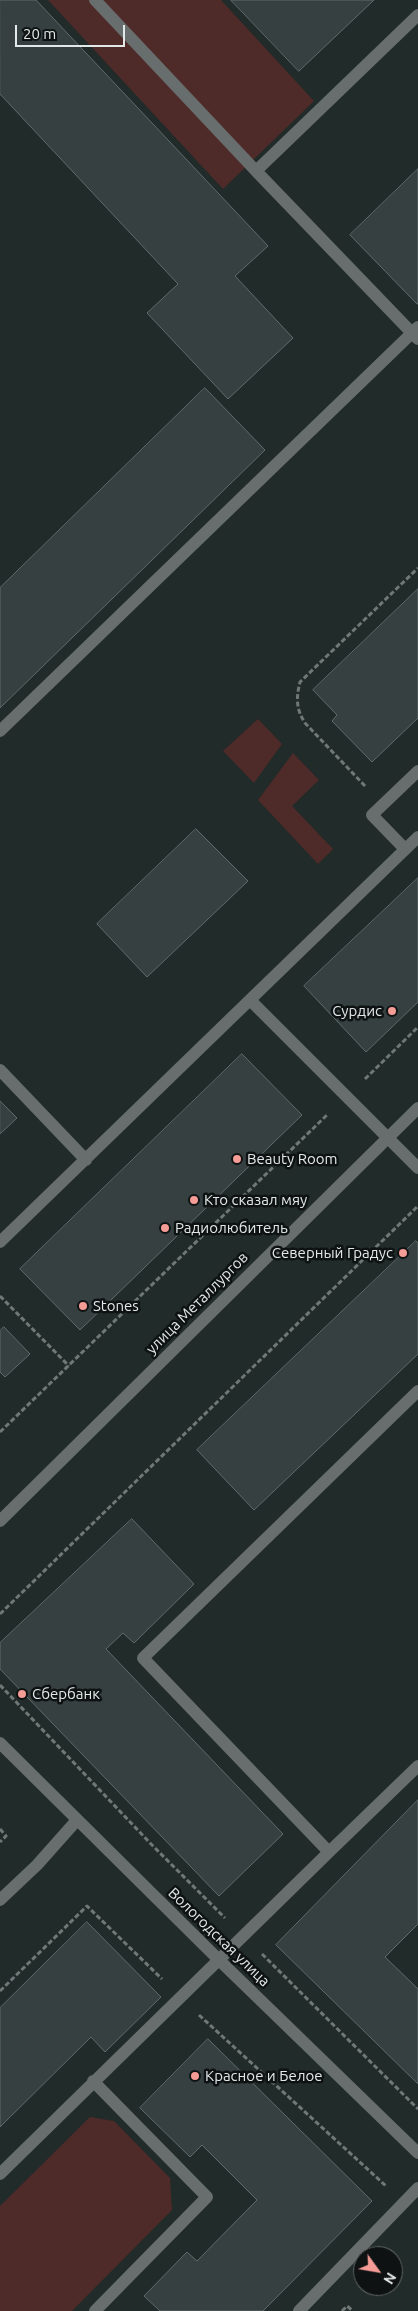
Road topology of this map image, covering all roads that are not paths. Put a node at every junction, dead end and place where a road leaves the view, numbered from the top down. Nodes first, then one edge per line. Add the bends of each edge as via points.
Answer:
1 (95, 0) edge
2 (418, 15) edge
3 (256, 172) junction
4 (416, 333) edge
5 (0, 731) edge
6 (418, 771) edge
7 (418, 837) edge
8 (406, 850) junction
9 (250, 1000) junction
10 (0, 1070) edge
11 (418, 1108) edge
12 (388, 1138) junction
13 (86, 1160) junction
14 (418, 1168) edge
15 (0, 1242) edge
16 (418, 1391) edge
17 (0, 1521) edge
18 (0, 1743) edge
19 (418, 1766) edge
20 (77, 1820) junction
21 (329, 1852) junction
22 (0, 1900) edge
23 (218, 1959) junction
24 (93, 2081) junction
25 (417, 2149) edge
26 (0, 2174) edge
27 (418, 2188) edge
28 (94, 2311) edge
29 (299, 2311) edge

1 - 3 street
2 - 3 street
3 - 4 street
4 - 5 street
6 - 8 street via 372,815
7 - 8 street
8 - 9 street
9 - 12 street
9 - 13 street
10 - 13 street
11 - 12 street, улица Металлургов
12 - 14 street
12 - 17 street, улица Металлургов
13 - 15 street
16 - 21 street via 143,1658
18 - 20 street, Вологодская улица
19 - 21 street
20 - 22 street
20 - 23 street, Вологодская улица
21 - 23 street
23 - 24 street
23 - 25 street, Вологодская улица
24 - 26 street
24 - 28 street via 207,2197
27 - 29 street

